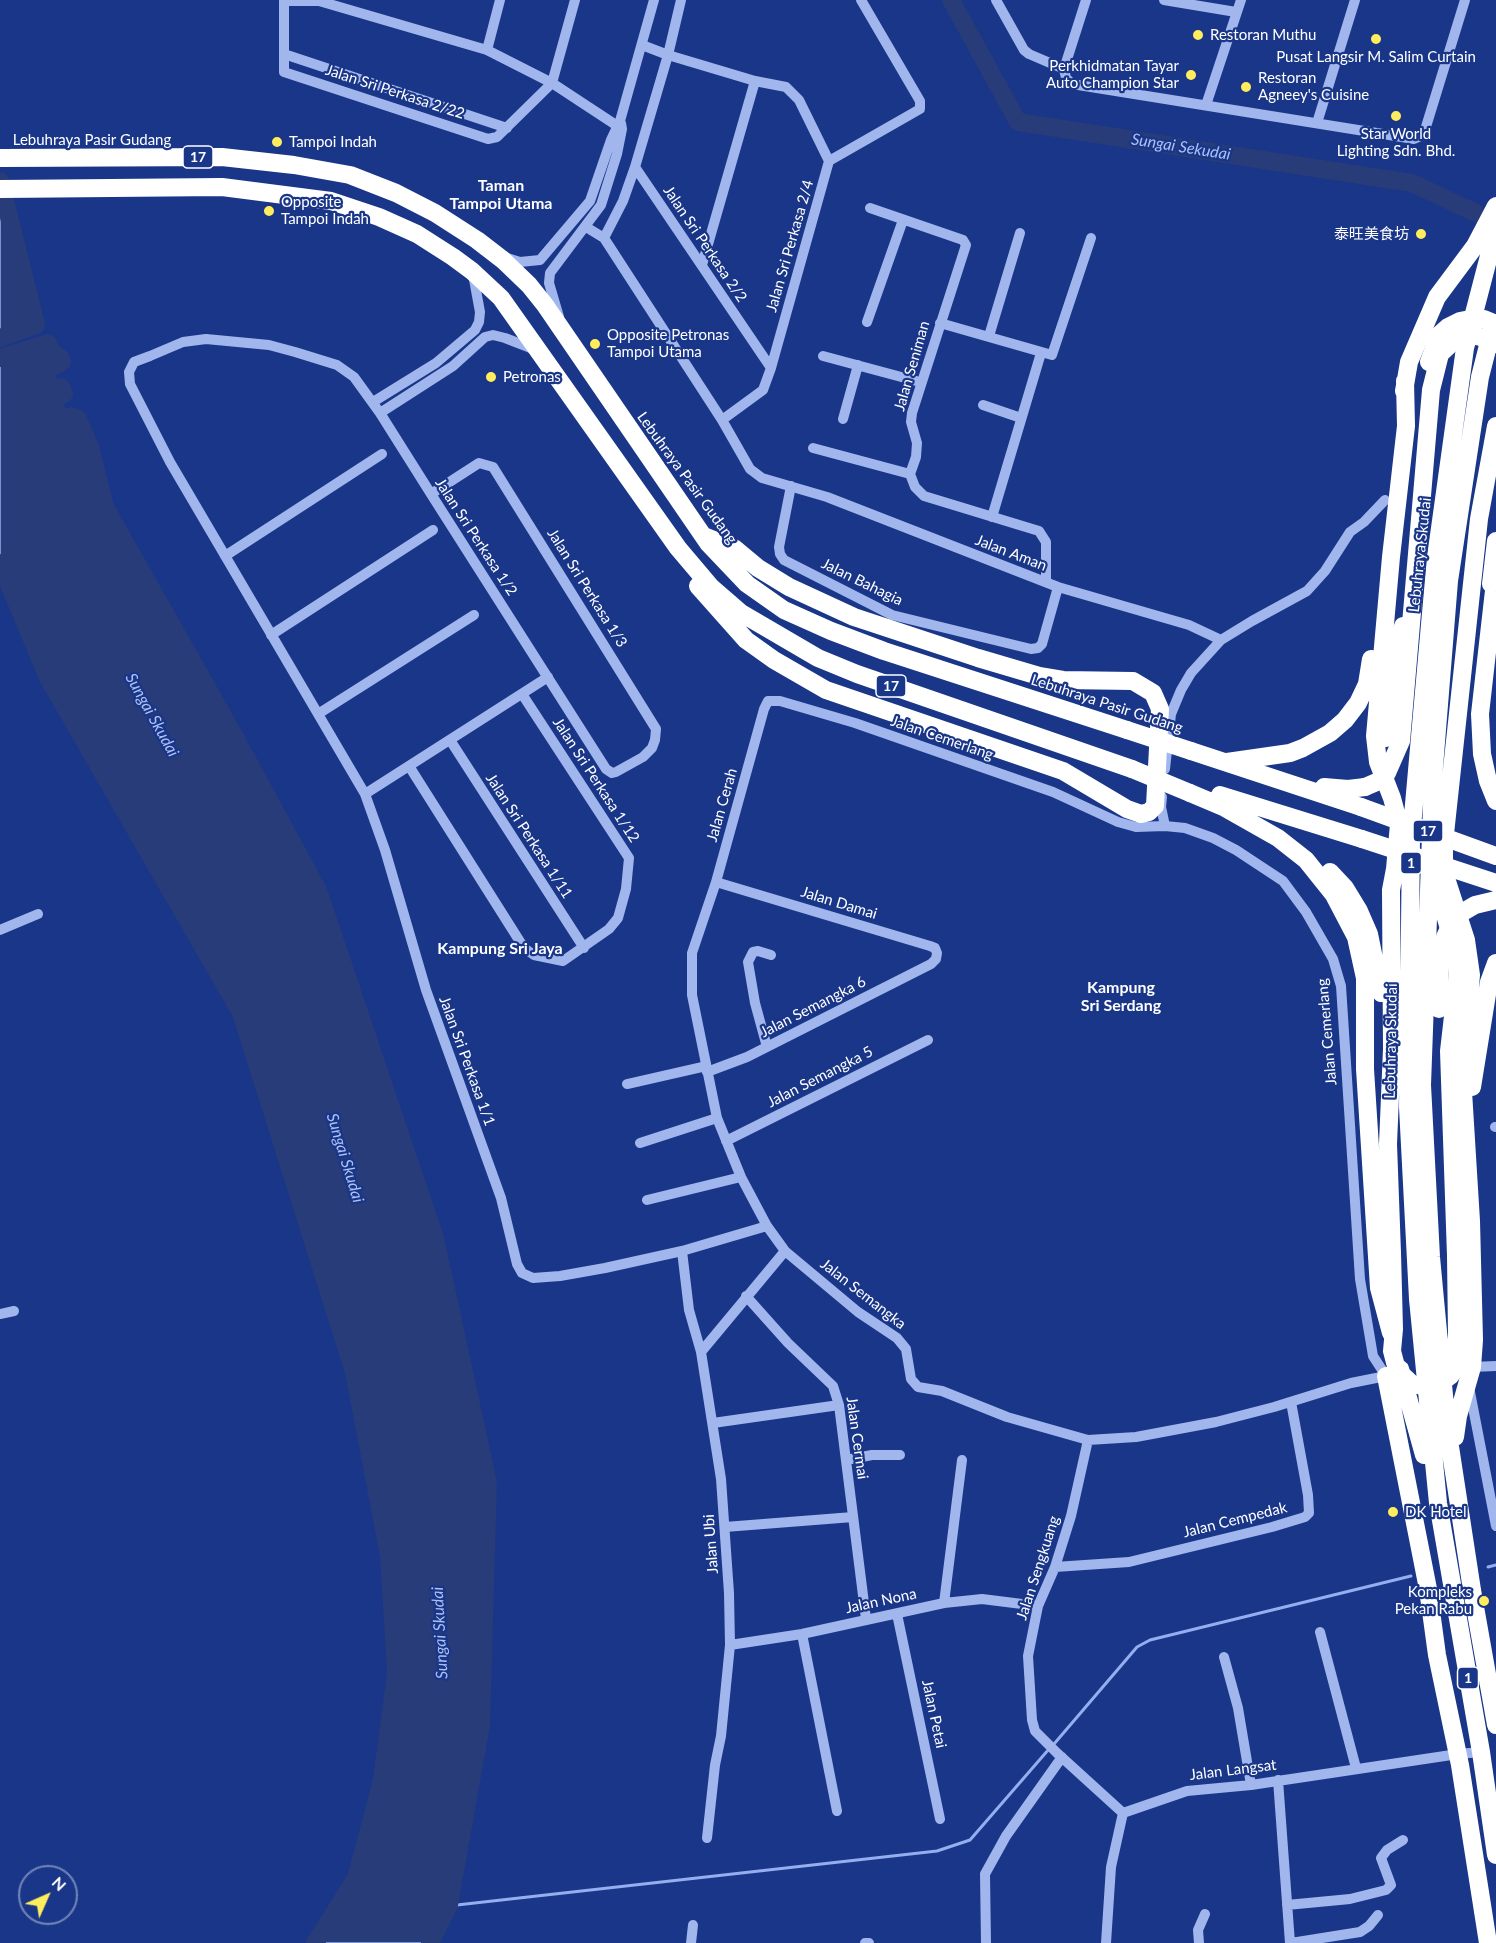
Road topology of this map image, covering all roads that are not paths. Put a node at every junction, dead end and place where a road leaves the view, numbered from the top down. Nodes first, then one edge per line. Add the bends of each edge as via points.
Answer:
1 (284, 0) edge
2 (500, 0) edge
3 (575, 0) edge
4 (654, 0) edge
5 (681, 0) edge
6 (861, 0) edge
7 (996, 0) edge
8 (1086, 0) edge
9 (1164, 0) edge
10 (1240, 0) edge
11 (1355, 0) edge
12 (1465, 0) edge
13 (1236, 12) junction
14 (642, 45) junction
15 (487, 50) junction
16 (284, 54) junction
17 (668, 55) junction
18 (1064, 69) junction
19 (755, 81) junction
20 (552, 83) junction
21 (1206, 105) junction
22 (1317, 123) junction
23 (620, 126) junction
24 (507, 128) junction
25 (0, 158) edge
26 (829, 161) junction
27 (635, 167) junction
28 (0, 189) edge
29 (1496, 206) edge
30 (870, 208) dead end
31 (903, 220) junction
32 (586, 227) junction
33 (1496, 229) edge
34 (1020, 233) dead end
35 (604, 237) junction
36 (1091, 237) dead end
37 (492, 253) junction
38 (702, 265) junction
39 (472, 271) junction
40 (1496, 316) edge
41 (867, 322) dead end
42 (940, 323) junction
43 (1496, 324) edge
44 (563, 332) junction
45 (989, 336) junction
46 (1496, 344) edge
47 (539, 351) junction
48 (1041, 353) junction
49 (823, 356) dead end
50 (858, 365) junction
51 (771, 368) junction
52 (1405, 381) junction
53 (920, 382) junction
54 (373, 402) junction
55 (983, 405) dead end
56 (380, 413) junction
57 (1021, 418) junction
58 (843, 419) dead end
59 (722, 420) junction
60 (1496, 426) edge
61 (813, 448) dead end
62 (382, 454) dead end
63 (910, 474) junction
64 (791, 486) junction
65 (431, 494) junction
66 (1385, 500) junction
67 (992, 517) junction
68 (433, 530) dead end
69 (702, 536) junction
70 (1496, 541) edge
71 (678, 548) junction
72 (225, 556) junction
73 (1496, 573) edge
74 (1046, 582) junction
75 (1058, 587) junction
76 (474, 615) dead end
77 (271, 634) junction
78 (1221, 640) junction
79 (548, 677) junction
80 (522, 694) junction
81 (768, 701) joint
82 (318, 714) junction
83 (1480, 714) junction
84 (450, 740) junction
85 (1227, 762) junction
86 (409, 766) junction
87 (612, 773) joint
88 (1287, 783) junction
89 (1190, 790) junction
90 (365, 794) junction
91 (1496, 801) edge
92 (1225, 808) junction
93 (1165, 826) junction
94 (1411, 838) junction
95 (1430, 852) junction
96 (1496, 856) edge
97 (716, 882) junction
98 (1496, 882) edge
99 (1496, 900) edge
100 (38, 914) dead end
101 (704, 917) joint
102 (0, 930) edge
103 (584, 948) junction
104 (771, 955) dead end
105 (1496, 963) edge
106 (931, 964) joint
107 (928, 1040) dead end
108 (767, 1047) junction
109 (1386, 1047) junction
110 (706, 1069) junction
111 (627, 1084) dead end
112 (717, 1119) junction
113 (1466, 1121) junction
114 (726, 1141) junction
115 (640, 1143) dead end
116 (741, 1178) junction
117 (647, 1200) dead end
118 (766, 1226) junction
119 (682, 1251) junction
120 (785, 1251) junction
121 (746, 1296) junction
122 (14, 1311) dead end
123 (0, 1314) edge
124 (701, 1352) junction
125 (1496, 1366) edge
126 (1465, 1371) junction
127 (1386, 1376) junction
128 (1405, 1387) junction
129 (1291, 1402) junction
130 (839, 1405) junction
131 (713, 1423) junction
132 (1088, 1440) junction
133 (900, 1455) dead end
134 (1452, 1458) junction
135 (846, 1460) junction
136 (962, 1460) dead end
137 (1438, 1503) junction
138 (853, 1516) junction
139 (1496, 1526) edge
140 (725, 1527) junction
141 (1055, 1567) junction
142 (944, 1603) junction
143 (1038, 1606) junction
144 (897, 1614) junction
145 (866, 1619) junction
146 (1320, 1632) dead end
147 (802, 1634) junction
148 (730, 1645) junction
149 (1224, 1657) dead end
150 (1496, 1725) edge
151 (1481, 1752) junction
152 (1458, 1754) junction
153 (1060, 1755) junction
154 (1356, 1768) junction
155 (1278, 1780) junction
156 (1251, 1785) junction
157 (837, 1810) dead end
158 (1123, 1813) junction
159 (940, 1819) dead end
160 (707, 1838) dead end
161 (1403, 1840) dead end
162 (1496, 1855) edge
163 (1287, 1905) junction
164 (1205, 1914) dead end
165 (1378, 1915) dead end
166 (693, 1925) dead end
167 (691, 1943) edge
168 (986, 1943) edge
169 (1107, 1943) edge
170 (1199, 1943) edge
171 (1290, 1943) edge
172 (1488, 1943) edge

1 - 15 street via 319,1
1 - 16 street
2 - 15 street
3 - 20 street
4 - 14 street
5 - 17 street
6 - 26 street via 920,101 920,109
7 - 18 street via 1029,54
8 - 18 street
9 - 13 street
10 - 13 street
11 - 22 street
12 - 22 street via 1421,136 1414,139
13 - 21 street
14 - 17 street
14 - 23 street
15 - 20 street
16 - 24 street
16 - 24 street, Jalan Sri Perkasa 2/22 via 284,72 488,138 497,137
17 - 19 street
17 - 27 street
18 - 21 street via 1072,84
19 - 26 street via 786,87 799,100
19 - 38 street
20 - 23 street
20 - 24 street
21 - 22 street
23 - 32 street via 602,205
23 - 37 street via 590,201 540,260 520,262
25 - 37 highway, Lebuhraya Pasir Gudang / 17 via 222,158 334,171 396,193 435,213
26 - 51 street, Jalan Sri Perkasa 2/4
27 - 35 street
27 - 38 street, Jalan Sri Perkasa 2/2
28 - 39 highway, 17 via 222,187 331,201 417,234
29 - 52 highway via 1475,246 1437,297 1409,362
30 - 31 street, Jalan Seniman
31 - 41 street
31 - 42 street, Jalan Seniman via 965,242
32 - 35 street
32 - 44 street via 550,273 549,283
33 - 94 highway, Lebuhraya Skudai / 1 via 1465,348 1436,557
34 - 45 street
35 - 59 street
36 - 48 street via 1053,354
37 - 44 highway, Lebuhraya Pasir Gudang / 17 via 529,285
38 - 51 street, Jalan Sri Perkasa 2/2
39 - 47 highway, 17 via 501,298
39 - 54 street via 480,312 475,330 436,363
40 - 95 highway, 1 via 1480,377 1449,581
42 - 45 street
42 - 53 street, Jalan Seniman
43 - 94 highway, bridge via 1470,318 1448,327 1439,335 1429,360 1406,606 1386,741
44 - 69 highway, Lebuhraya Pasir Gudang / 17
45 - 48 street
46 - 88 highway, bridge via 1470,335 1454,341 1440,354 1431,390 1401,741 1387,773 1365,787 1348,789
47 - 56 street via 505,338 485,337 453,366
47 - 71 highway, 17
48 - 57 street
49 - 50 street
50 - 53 street
50 - 58 street
51 - 59 street, Jalan Sri Perkasa 2/4 via 763,390
52 - 66 highway
52 - 109 highway via 1406,426 1375,735 1378,762 1399,824 1391,890
53 - 63 street, Jalan Seniman via 911,422 917,443
54 - 56 street, Jalan Sri Perkasa 1/2
54 - 72 street, Jalan Sri Perkasa 1/2 via 354,377 337,365 269,345 195,340 134,362 129,372 130,384
55 - 57 street
56 - 65 street, Jalan Sri Perkasa 1/2
57 - 67 street
59 - 64 street, Jalan Aman via 750,469 762,478
60 - 113 highway via 1479,519 1449,791 1444,872 1466,940 1471,975 1462,1075
61 - 63 street
62 - 72 street
63 - 67 street via 924,496
64 - 74 street, Jalan Aman
64 - 75 street, Jalan Bahagia via 779,547 784,560 892,615 1038,648
65 - 79 street, Jalan Sri Perkasa 1/2
65 - 87 street, Jalan Sri Perkasa 1/3 via 479,463 493,466 656,729 656,740 644,757
66 - 78 street via 1350,532 1307,591
66 - 85 highway via 1372,653 1367,684 1358,703 1330,733 1303,748
67 - 74 street via 1044,536
68 - 77 street
69 - 71 highway via 734,548 789,587 866,621 1039,676 1133,681 1153,693 1160,709 1155,806 1141,814 1063,771 826,690 746,640 688,574
69 - 85 highway, Lebuhraya Pasir Gudang / 17, bridge via 747,585 784,610 831,631
70 - 83 highway
71 - 89 highway, 17, bridge via 741,613 818,658
72 - 77 street, Jalan Sri Perkasa 1/1
73 - 83 highway
74 - 75 street, Jalan Aman
75 - 78 street, Jalan Aman via 1189,625
76 - 82 street
77 - 82 street, Jalan Sri Perkasa 1/1
78 - 93 street via 1191,673 1171,714 1161,807
79 - 80 street
79 - 87 street, Jalan Sri Perkasa 1/2
80 - 84 street
80 - 103 street, Jalan Sri Perkasa 1/12 via 629,858 618,918
81 - 93 street, Jalan Cemerlang via 855,723 1053,792 1118,822 1136,827
81 - 97 street, Jalan Cerah
82 - 90 street, Jalan Sri Perkasa 1/1
83 - 91 highway via 1482,754
84 - 86 street
84 - 103 street, Jalan Sri Perkasa 1/11
85 - 88 highway, Lebuhraya Pasir Gudang / 17
86 - 90 street
86 - 103 street, Jalan Sri Perkasa 1/12 via 524,948 534,955 563,961
88 - 96 highway, Lebuhraya Pasir Gudang / 17, bridge
89 - 92 highway
89 - 98 highway, 17, bridge
90 - 119 street, Jalan Sri Perkasa 1/1 via 426,990 501,1198 522,1273 533,1278 588,1271
92 - 109 highway via 1264,822 1299,842 1345,888 1359,910 1377,963
92 - 128 highway via 1278,838 1306,861 1334,895 1356,937 1365,978 1365,1068 1379,1288
93 - 127 street, Jalan Cemerlang via 1213,838 1283,881 1333,959 1341,986 1360,1279 1372,1356
94 - 137 highway, Lebuhraya Skudai / 1 via 1408,1107 1418,1299
95 - 126 highway via 1458,973 1449,1051 1456,1268
95 - 134 highway, 1 via 1422,1085 1431,1257
97 - 101 street, Jalan Cerah
97 - 106 street, Jalan Damai via 930,946 937,953
99 - 126 highway, bridge via 1475,906 1452,922 1440,965 1442,1145
100 - 102 street
101 - 110 street, Jalan Semangka via 692,952 692,994
104 - 108 street via 753,952 748,962
105 - 113 highway via 1489,982
106 - 108 street, Jalan Semangka 6
107 - 114 street, Jalan Semangka 5
108 - 110 street, Jalan Semangka 6
109 - 126 highway, bridge via 1392,1350 1397,1370 1412,1384 1428,1387 1439,1384 1453,1372
110 - 111 street, Jalan Semangka 6
110 - 112 street, Jalan Semangka
112 - 114 street, Jalan Semangka
112 - 115 street
113 - 126 highway via 1474,1297
114 - 116 street, Jalan Semangka
116 - 117 street
116 - 118 street, Jalan Semangka
118 - 119 street, Jalan Sri Perkasa 1/1
118 - 120 street, Jalan Semangka
119 - 124 street, Jalan Ubi via 689,1310
120 - 121 street
120 - 132 street, Jalan Semangka via 858,1312 897,1338 906,1349 911,1379 918,1387 942,1391 1007,1416
121 - 124 street
121 - 130 street, Jalan Cermai via 833,1386
122 - 123 street
124 - 131 street, Jalan Ubi
125 - 126 street
126 - 134 highway
126 - 139 street
127 - 128 highway
127 - 129 street, Jalan Semangka
127 - 152 highway
128 - 137 highway
129 - 132 street, Jalan Semangka via 1136,1437
129 - 141 street, Jalan Cempedak via 1308,1495 1309,1513 1305,1517 1130,1562
130 - 131 street
130 - 135 street, Jalan Cermai
131 - 140 street, Jalan Ubi
132 - 141 street, Jalan Sengkuang
133 - 135 street
134 - 150 highway, 1
135 - 138 street, Jalan Cermai
136 - 142 street
137 - 151 highway, Lebuhraya Skudai / 1
138 - 140 street
138 - 145 street, Jalan Cermai
140 - 148 street, Jalan Ubi
141 - 143 street, Jalan Sengkuang
142 - 143 street, Jalan Nona via 982,1599
142 - 144 street, Jalan Nona
143 - 153 street, Jalan Sengkuang via 1028,1656 1032,1720 1035,1731
144 - 145 street, Jalan Nona
144 - 159 street, Jalan Petai
145 - 147 street, Jalan Nona
146 - 154 street
147 - 148 street, Jalan Nona
147 - 157 street
148 - 160 street, Jalan Ubi
149 - 156 street via 1238,1708
151 - 152 street, Jalan Langsat
151 - 162 highway, Lebuhraya Skudai / 1
152 - 154 street, Jalan Langsat
152 - 172 highway
153 - 158 street, Jalan Sengkuang
153 - 168 street via 985,1874
154 - 155 street, Jalan Langsat
155 - 156 street, Jalan Langsat
155 - 163 street
156 - 158 street, Jalan Langsat via 1187,1791
158 - 169 street via 1112,1867
161 - 163 street via 1381,1858 1391,1885 1386,1890 1350,1899
163 - 171 street
164 - 170 street via 1198,1929
165 - 171 street via 1360,1932
166 - 167 street

